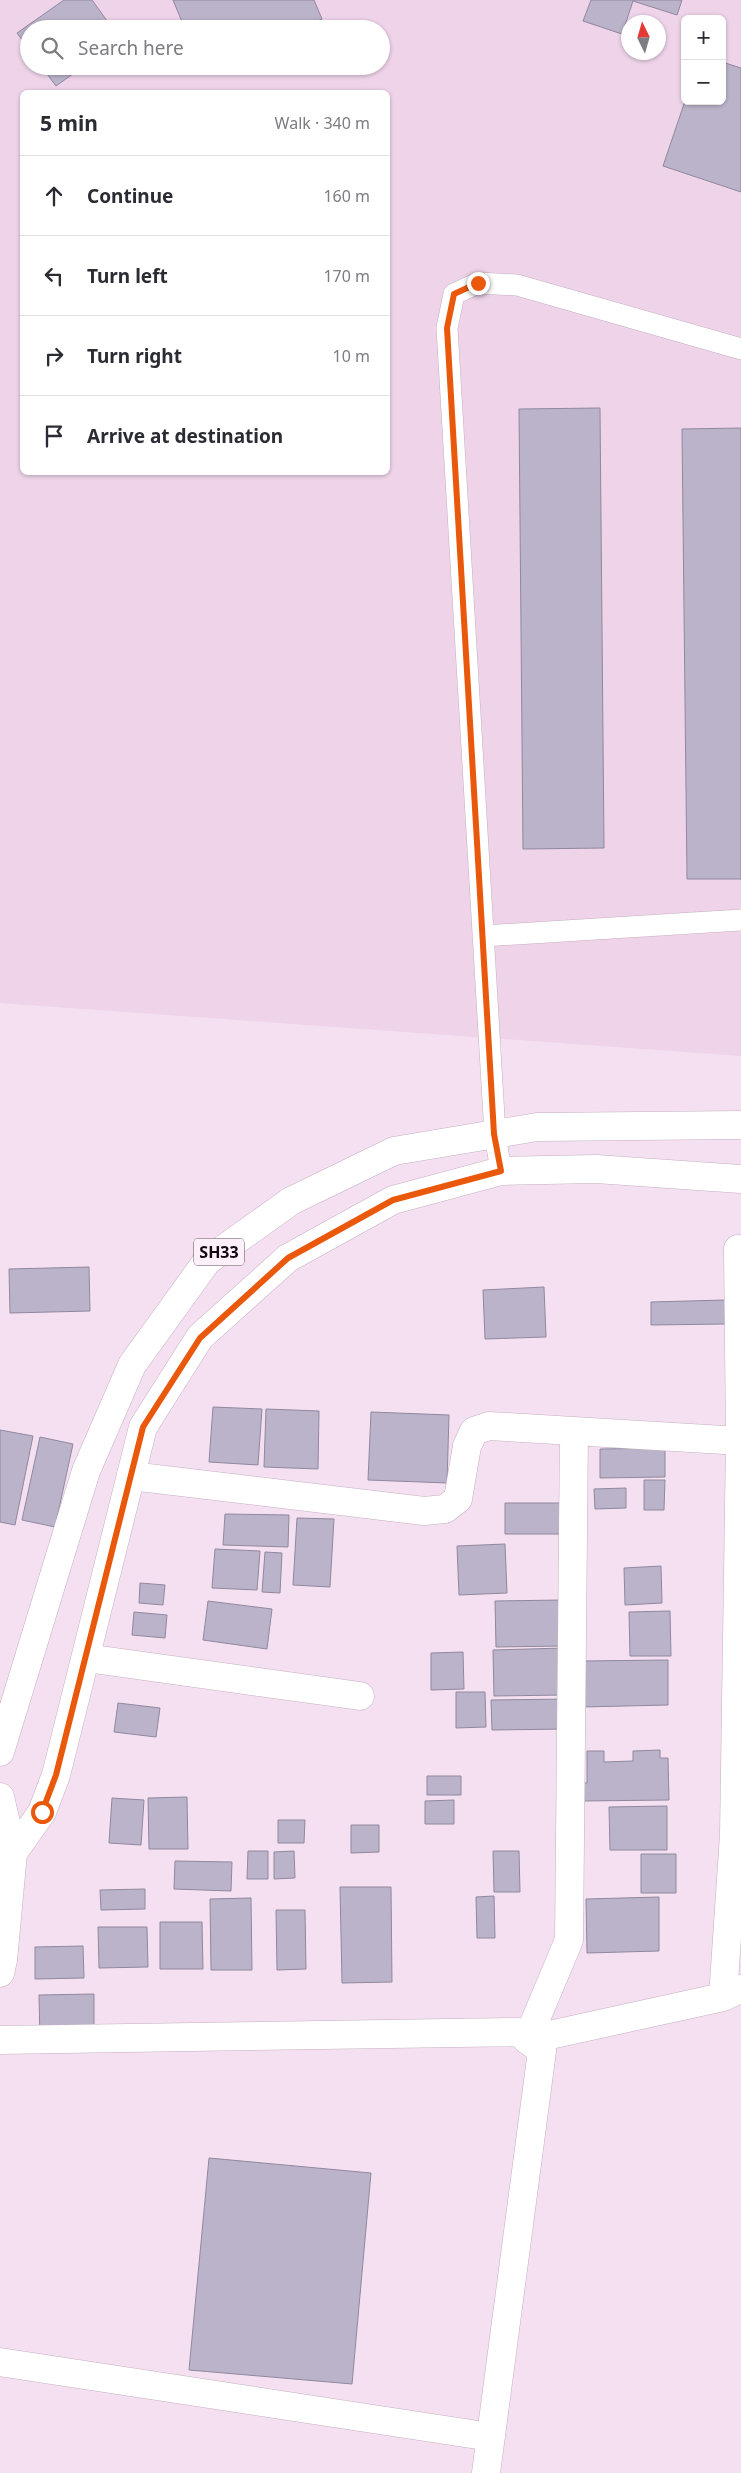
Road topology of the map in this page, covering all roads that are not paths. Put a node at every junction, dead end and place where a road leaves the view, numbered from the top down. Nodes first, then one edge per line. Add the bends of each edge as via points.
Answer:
1 (741, 349) edge
2 (741, 920) edge
3 (483, 936) junction
4 (741, 1125) edge
5 (494, 1134) junction
6 (501, 1171) junction
7 (741, 1179) edge
8 (738, 1249) dead end
9 (574, 1431) junction
10 (740, 1441) edge
11 (131, 1476) junction
12 (86, 1658) junction
13 (360, 1696) dead end
14 (0, 1752) edge
15 (0, 1798) edge
16 (13, 1853) junction
17 (0, 1973) edge
18 (732, 1993) edge
19 (0, 2040) edge
20 (527, 2040) junction
21 (0, 2362) edge
22 (490, 2437) junction
23 (486, 2473) edge

1 - 3 lane via 516,285 478,283 454,294 447,328
2 - 3 lane
3 - 5 lane
4 - 5 street, SH33 via 537,1127
5 - 6 lane
5 - 14 street, SH33 via 394,1151 291,1201 207,1261 132,1365 86,1472
6 - 7 street, SH33 via 596,1169
6 - 11 street, SH33 via 393,1200 288,1258 200,1338 143,1427
8 - 10 street
9 - 10 street
9 - 11 street via 489,1426 474,1431 467,1446 458,1499 446,1509 424,1511
9 - 20 street via 569,1940
10 - 18 street
11 - 12 street, SH33
12 - 13 street
12 - 16 street, SH33 via 56,1775 42,1812
15 - 16 street, SH33
16 - 17 street, SH33
18 - 20 street
19 - 20 street via 518,2032
20 - 22 street via 542,2051
21 - 22 street
22 - 23 street

